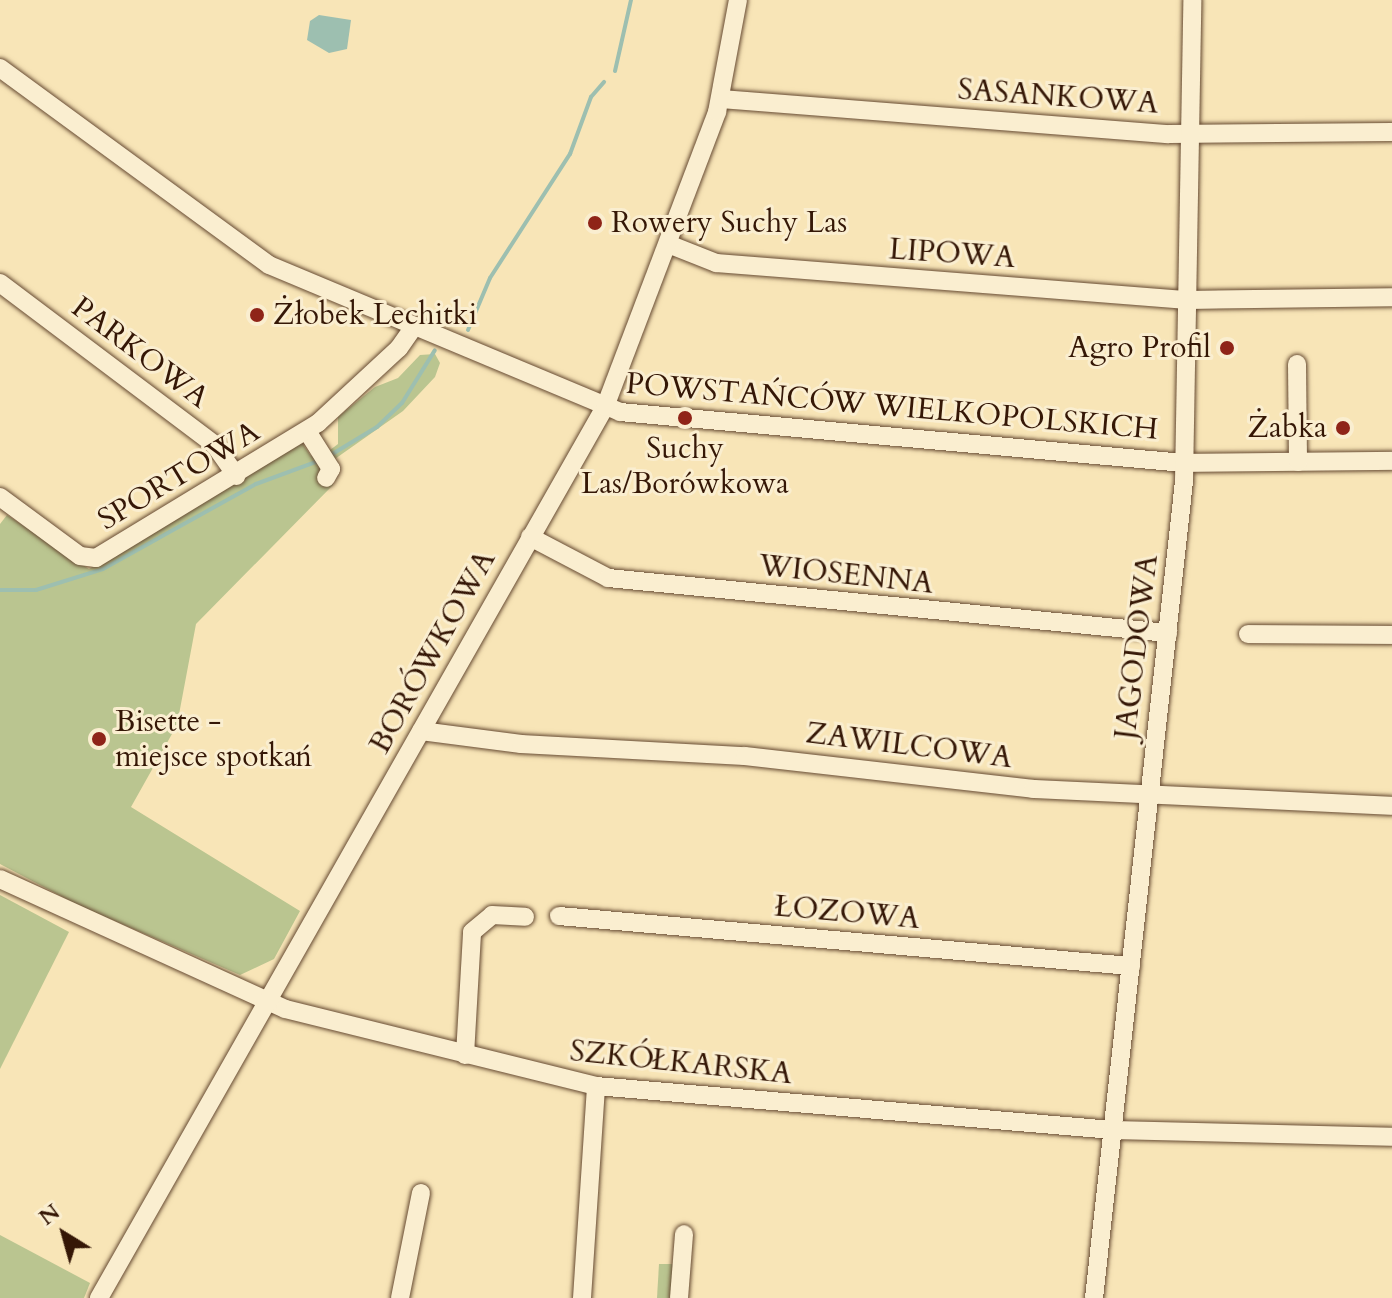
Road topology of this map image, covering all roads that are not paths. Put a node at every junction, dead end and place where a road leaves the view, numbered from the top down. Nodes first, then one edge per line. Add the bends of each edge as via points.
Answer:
1 (738, 0) edge
2 (1187, 1) edge
3 (0, 68) edge
4 (721, 99) junction
5 (1392, 132) edge
6 (1189, 134) junction
7 (668, 244) junction
8 (0, 283) edge
9 (1392, 297) edge
10 (1188, 300) junction
11 (413, 328) junction
12 (1297, 364) dead end
13 (605, 407) junction
14 (307, 431) junction
15 (1392, 461) edge
16 (1298, 462) junction
17 (1184, 463) junction
18 (325, 465) dead end
19 (236, 476) junction
20 (0, 497) edge
21 (530, 537) junction
22 (1168, 633) junction
23 (1248, 634) dead end
24 (1392, 635) edge
25 (421, 731) junction
26 (1148, 797) junction
27 (1392, 806) edge
28 (0, 879) edge
29 (559, 916) dead end
30 (525, 917) dead end
31 (1131, 966) junction
32 (267, 1002) junction
33 (465, 1055) junction
34 (596, 1086) junction
35 (1112, 1130) junction
36 (1392, 1137) edge
37 (421, 1193) dead end
38 (684, 1234) dead end
39 (99, 1298) edge
40 (400, 1298) edge
41 (582, 1298) edge
42 (679, 1298) edge
43 (1094, 1298) edge

1 - 4 street, BORÓWKOWA
2 - 6 street, JAGODOWA
3 - 11 street, POWSTAŃCÓW WIELKOPOLSKICH via 255,256
4 - 6 street, SASANKOWA
4 - 7 street, BORÓWKOWA
5 - 6 street, SASANKOWA
6 - 10 street, JAGODOWA
7 - 10 street, LIPOWA via 716,263
7 - 13 street, BORÓWKOWA
8 - 19 street, PARKOWA via 214,444
9 - 10 street, LIPOWA
10 - 17 street, JAGODOWA
11 - 13 street, POWSTAŃCÓW WIELKOPOLSKICH
11 - 14 street, SPORTOWA via 399,348
12 - 16 street
13 - 17 street, POWSTAŃCÓW WIELKOPOLSKICH
13 - 21 street, BORÓWKOWA
14 - 18 street, SPORTOWA
14 - 19 street, SPORTOWA
15 - 16 street, POWSTAŃCÓW WIELKOPOLSKICH
16 - 17 street, POWSTAŃCÓW WIELKOPOLSKICH
17 - 22 street, JAGODOWA
19 - 20 street, SPORTOWA via 92,558 80,556
21 - 22 street, WIOSENNA via 608,578
21 - 25 street, BORÓWKOWA
22 - 26 street, JAGODOWA
23 - 24 street
25 - 26 street, ZAWILCOWA via 521,744 745,756
25 - 32 street, BORÓWKOWA
26 - 27 street, ZAWILCOWA
26 - 31 street, JAGODOWA
28 - 32 street, SZKÓŁKARSKA
29 - 31 street, ŁOZOWA
30 - 33 street via 492,915 472,932
31 - 35 street, JAGODOWA
32 - 33 street, SZKÓŁKARSKA
32 - 39 street, BORÓWKOWA
33 - 34 street, SZKÓŁKARSKA
34 - 35 street, SZKÓŁKARSKA
34 - 41 street
35 - 36 street, SZKÓŁKARSKA
35 - 43 street, JAGODOWA
37 - 40 street
38 - 42 street

